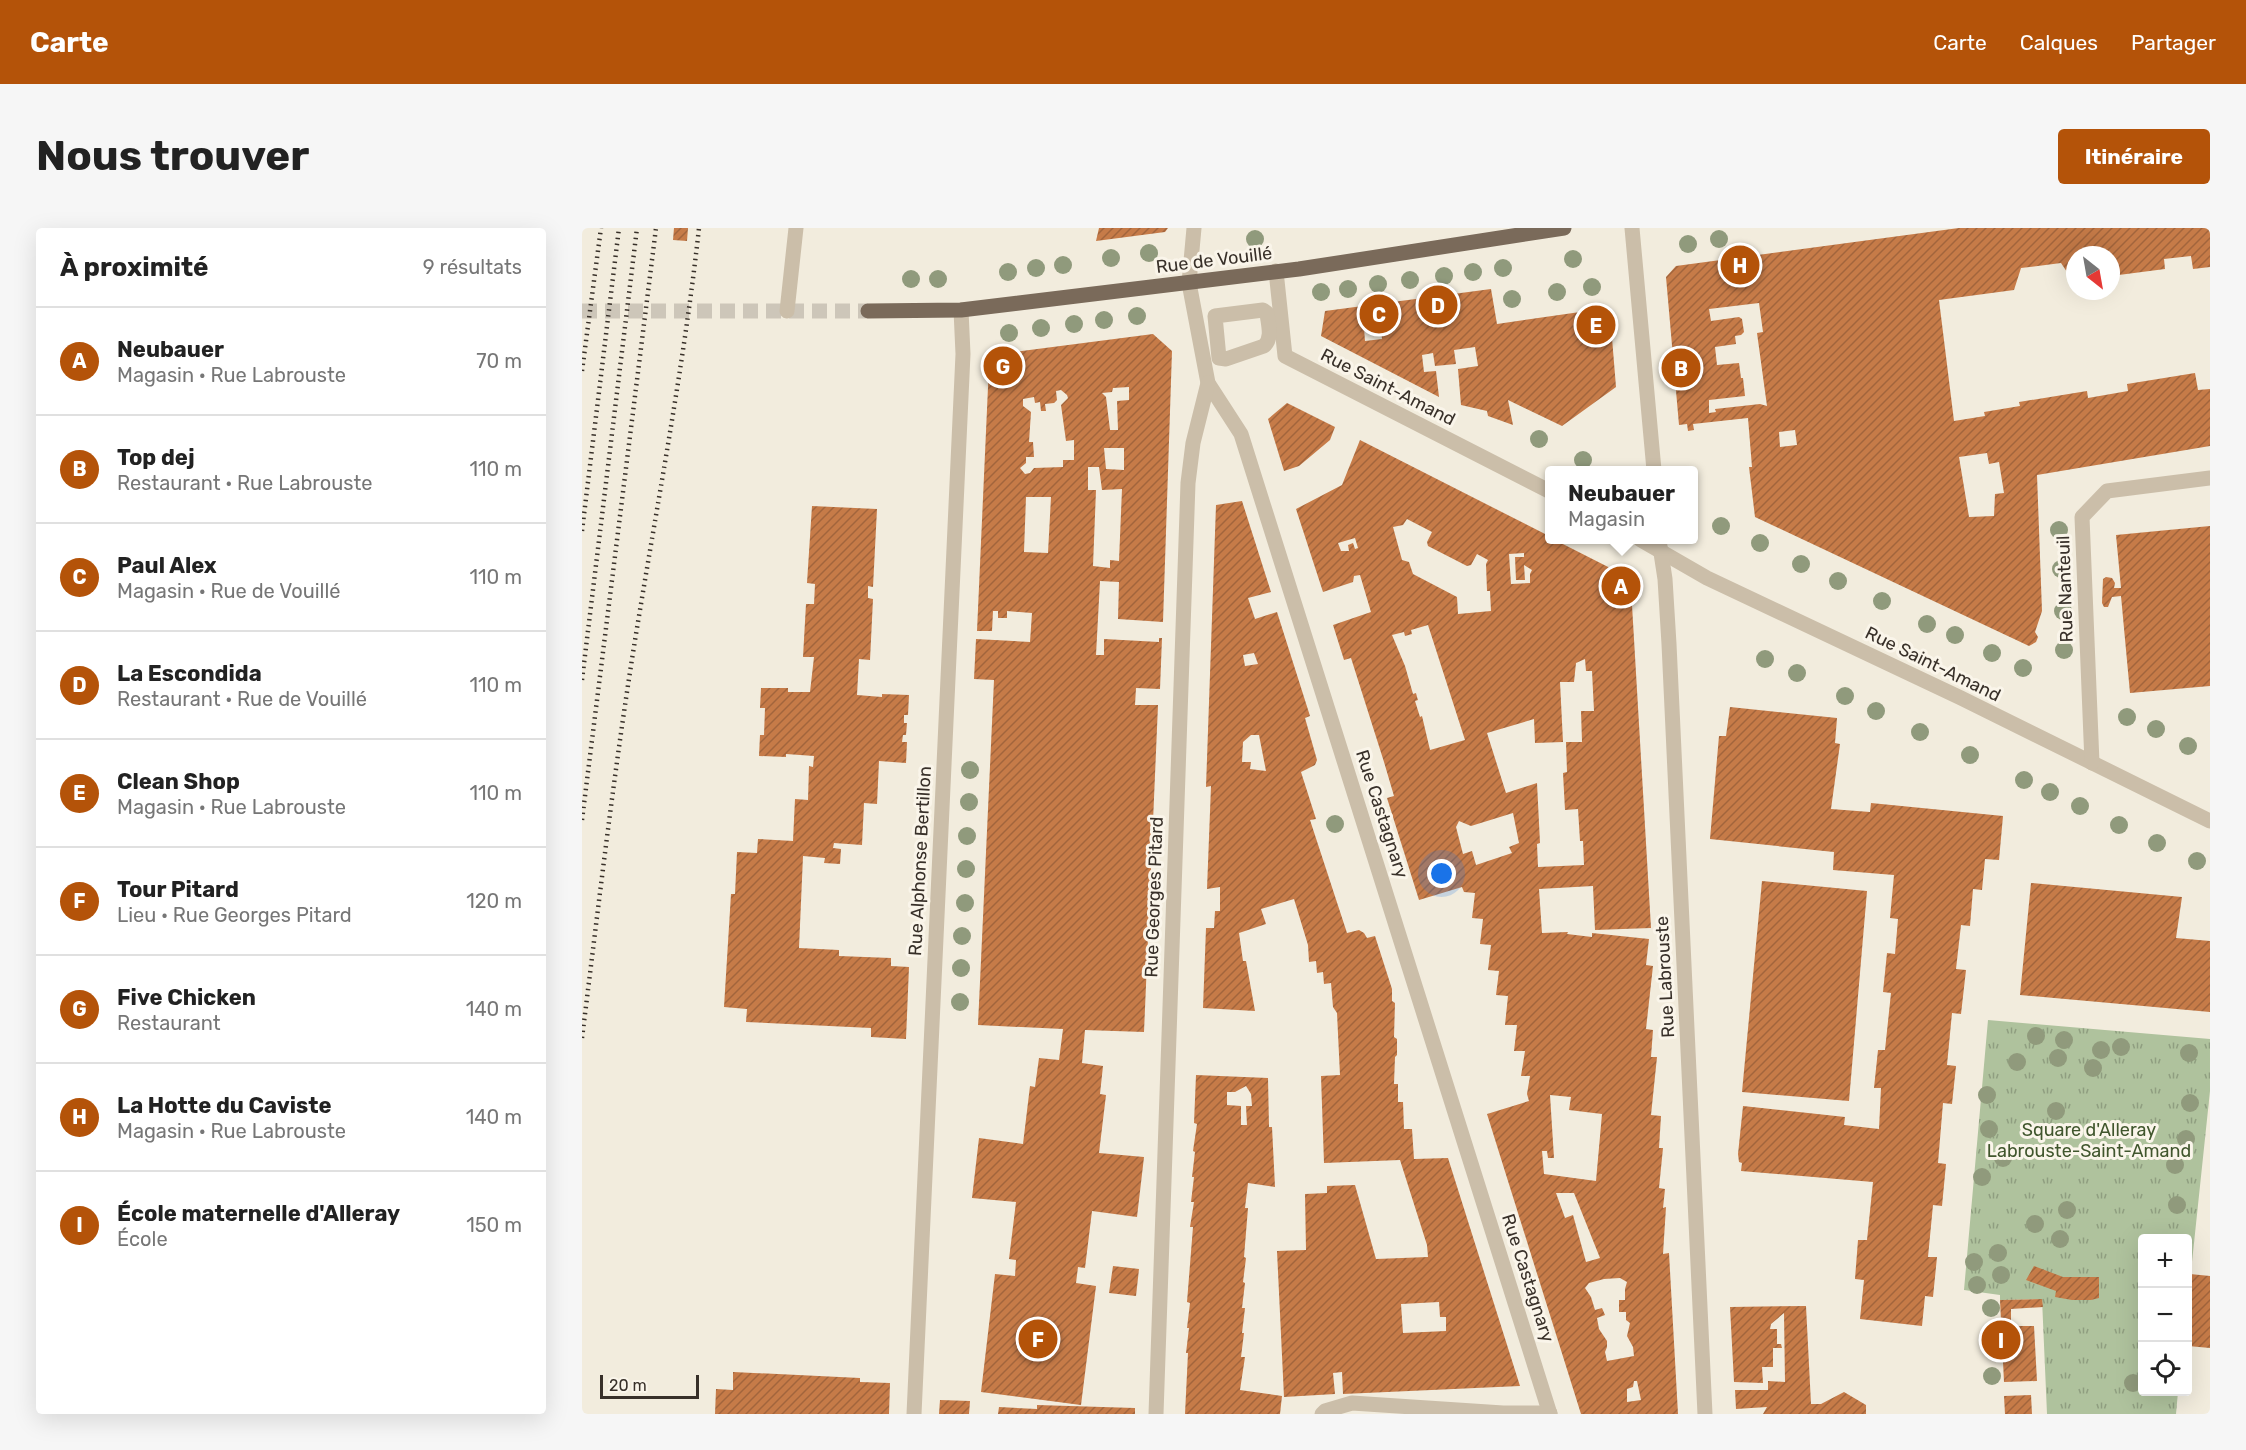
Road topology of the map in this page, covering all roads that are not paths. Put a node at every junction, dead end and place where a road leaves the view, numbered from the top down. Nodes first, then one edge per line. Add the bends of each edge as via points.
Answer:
1 (796, 228) edge
2 (1194, 228) edge
3 (1564, 228) edge
4 (1632, 228) edge
5 (1276, 271) junction
6 (1189, 283) junction
7 (961, 310) junction
8 (787, 311) dead end
9 (868, 311) tunnel mouth
10 (1208, 383) junction
11 (1654, 466) edge
12 (2210, 478) edge
13 (1545, 489) edge
14 (1660, 545) edge
15 (2092, 763) junction
16 (2210, 821) edge
17 (1550, 1413) edge
18 (914, 1414) edge
19 (1156, 1414) edge
20 (1322, 1414) edge
21 (1705, 1414) edge

1 - 8 street
2 - 6 street, Rue Castagnary
3 - 5 main road, Rue de Vouillé
4 - 11 street
5 - 6 main road, Rue de Vouillé
5 - 13 street, Rue Saint-Amand via 1285,356
6 - 7 main road, Rue de Vouillé
6 - 10 street, Rue Castagnary
7 - 9 main road, Rue de Vouillé
7 - 18 street, Rue Alphonse Bertillon via 963,354
10 - 17 street, Rue Castagnary via 1241,435
10 - 19 street, Rue Georges Pitard via 1188,483
12 - 15 street, Rue Nanteuil via 2107,491 2082,517
14 - 15 street, Rue Saint-Amand via 1707,578
14 - 21 street, Rue Labrouste via 1669,644
15 - 16 street, Rue Saint-Amand
17 - 20 street via 1352,1403

